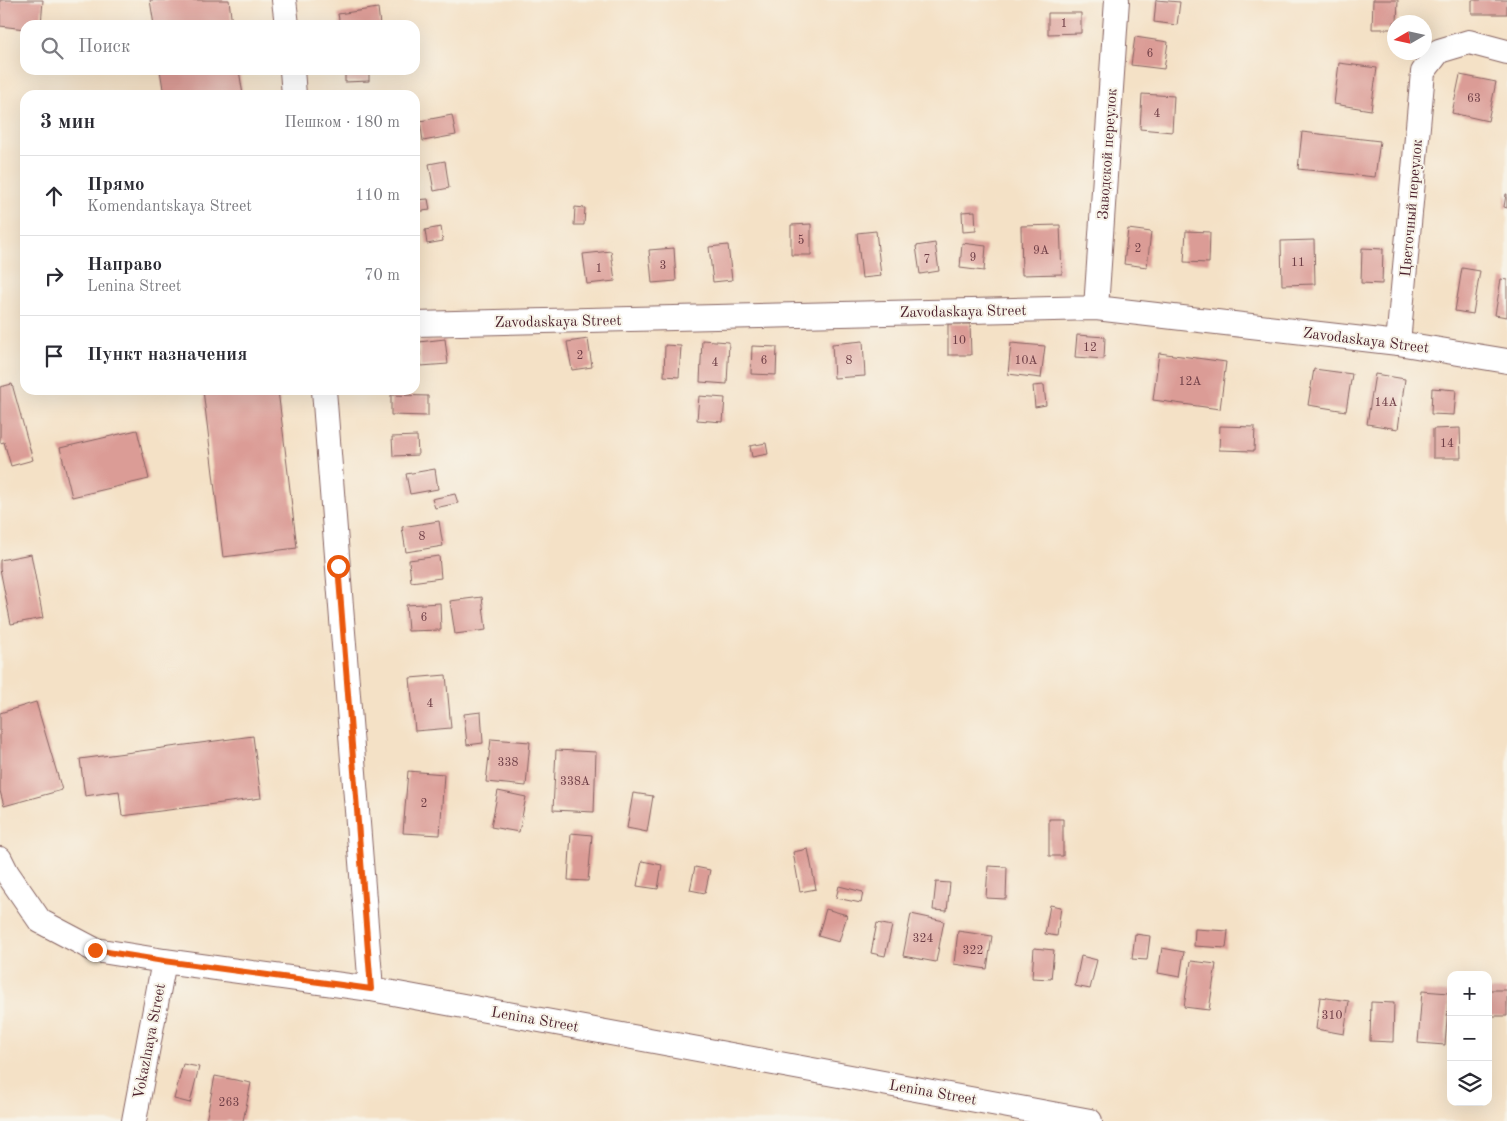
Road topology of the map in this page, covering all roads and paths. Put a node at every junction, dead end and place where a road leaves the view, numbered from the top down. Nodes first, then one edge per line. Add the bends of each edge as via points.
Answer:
1 (284, 0) edge
2 (1117, 0) edge
3 (286, 20) edge
4 (1507, 52) edge
5 (292, 75) edge
6 (294, 90) edge
7 (1096, 308) junction
8 (420, 324) edge
9 (1398, 343) junction
10 (1507, 361) edge
11 (324, 395) edge
12 (4, 866) edge
13 (164, 961) junction
14 (371, 989) junction
15 (134, 1121) edge
16 (1090, 1121) edge

1 - 3 street
2 - 7 street, Заводской переулок
4 - 9 street, Цветочный переулок via 1469,42 1439,51 1423,72
5 - 6 street
7 - 8 street, Zavodaskaya Street
7 - 9 street, Zavodaskaya Street
9 - 10 street, Zavodaskaya Street
11 - 14 street
12 - 13 street, Lenina Street via 40,921 95,950
13 - 14 street, Lenina Street
13 - 15 street, Vokazlnaya Street
14 - 16 street, Lenina Street

